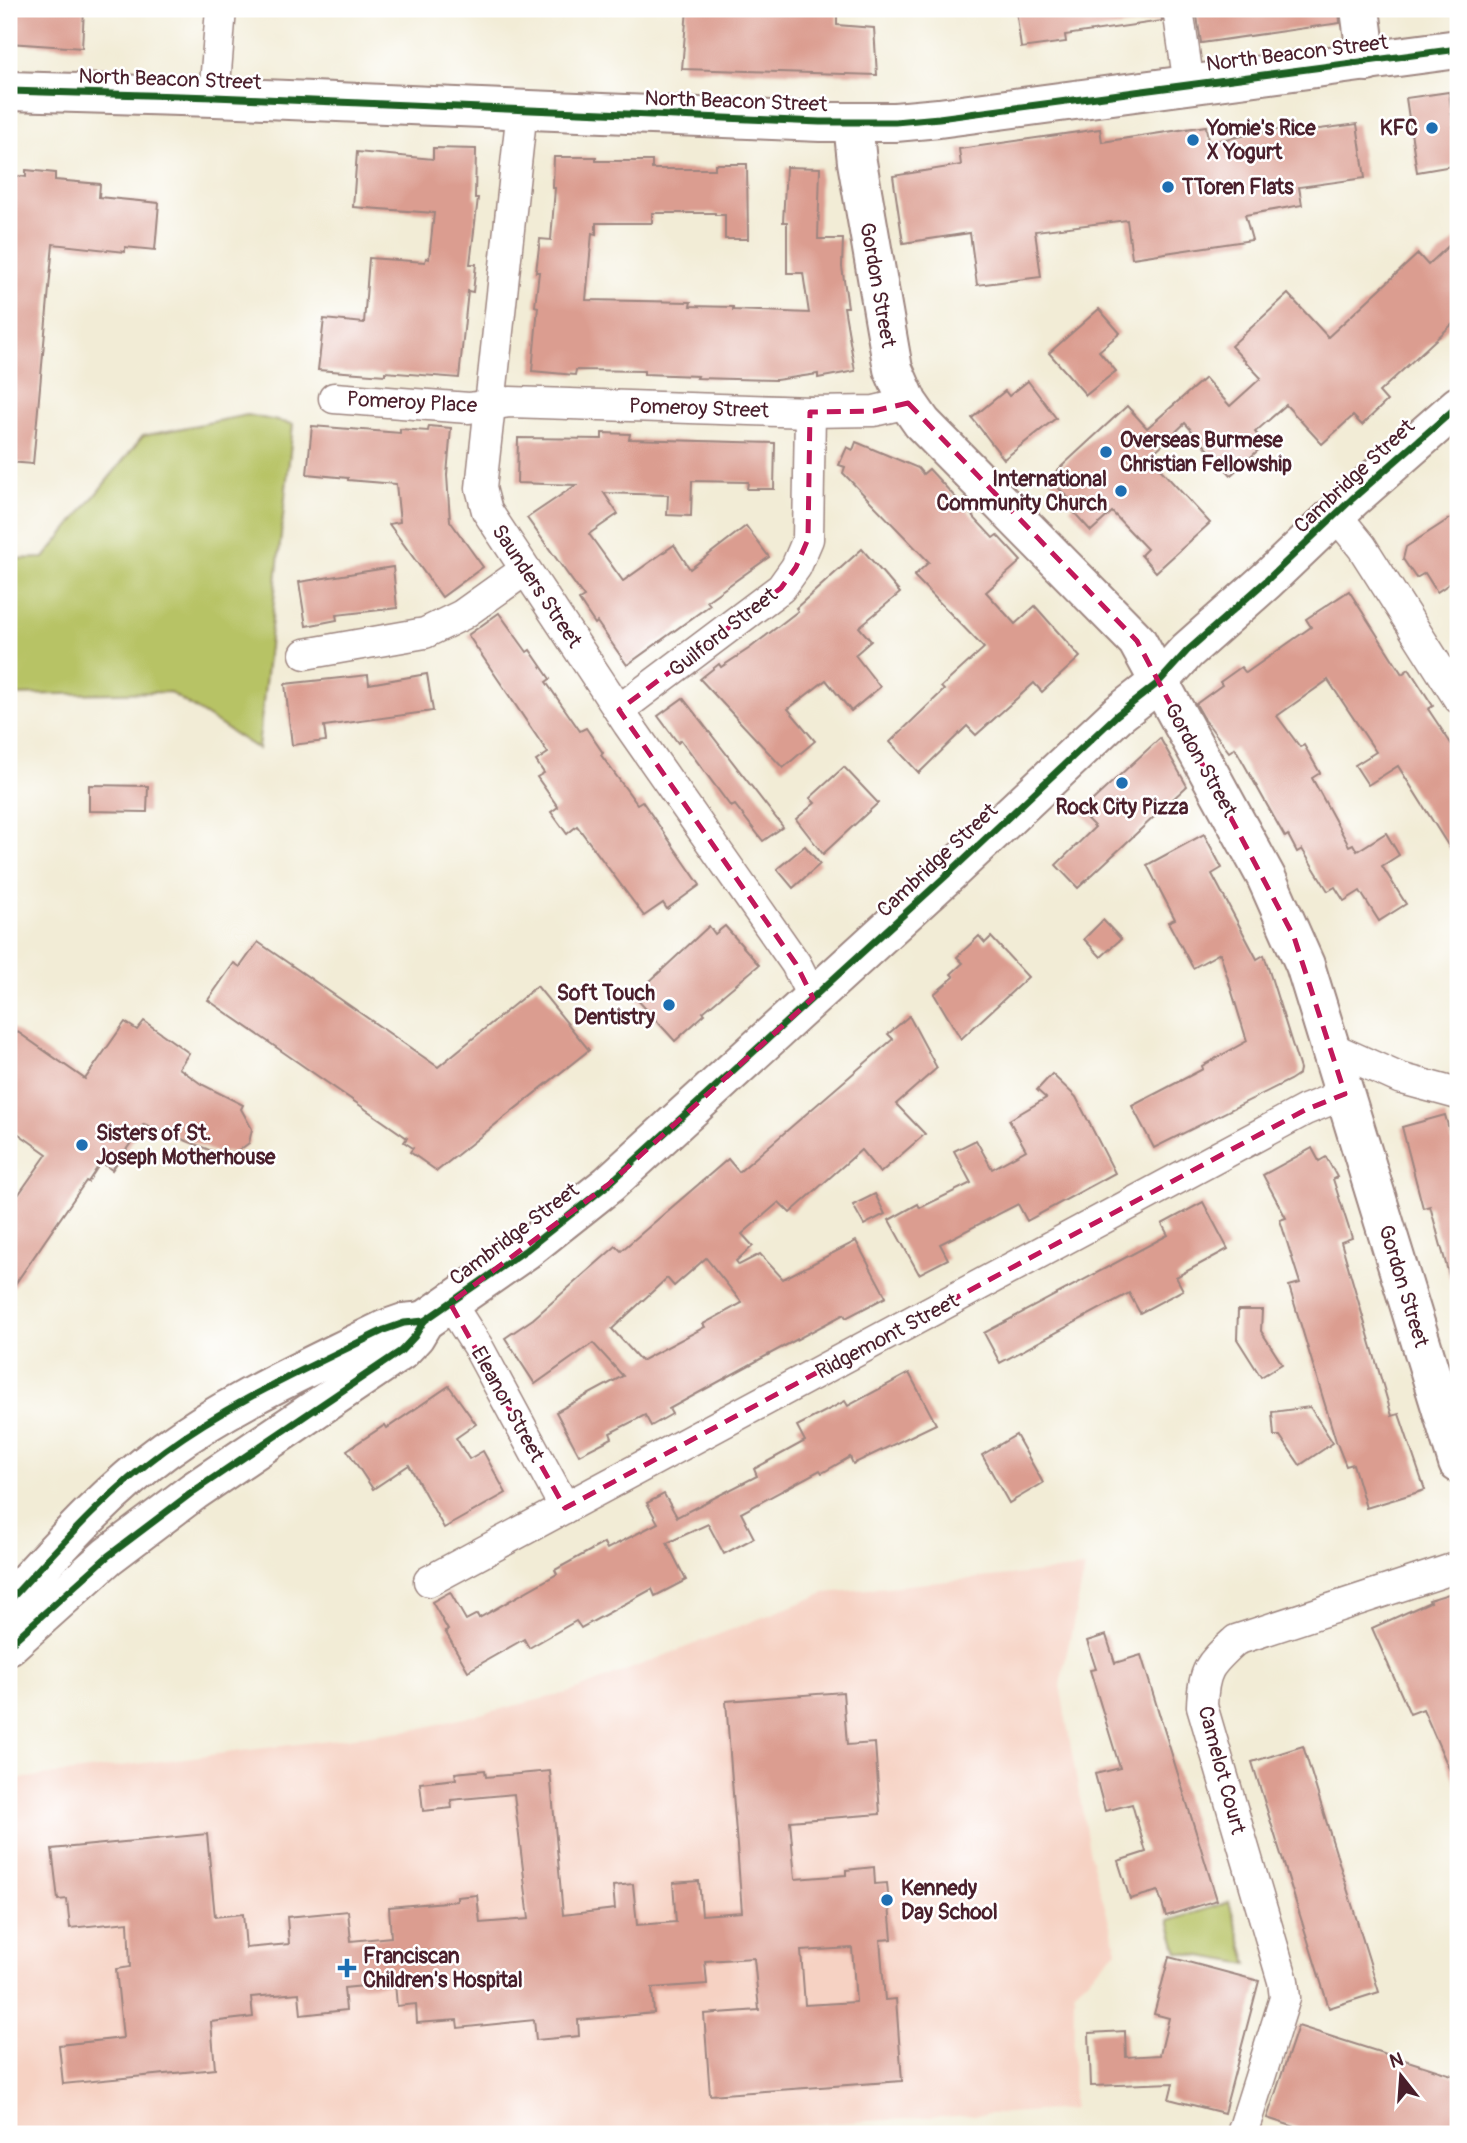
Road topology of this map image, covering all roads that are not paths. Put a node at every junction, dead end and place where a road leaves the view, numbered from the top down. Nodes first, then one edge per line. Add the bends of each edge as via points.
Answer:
1 (220, 9) edge
2 (1178, 9) edge
3 (1360, 9) edge
4 (1458, 49) edge
5 (1367, 62) junction
6 (1189, 85) junction
7 (9, 91) edge
8 (214, 97) junction
9 (522, 109) junction
10 (853, 123) junction
11 (334, 398) dead end
12 (908, 403) junction
13 (490, 406) junction
14 (1458, 406) edge
15 (810, 412) junction
16 (1336, 515) junction
17 (525, 569) junction
18 (305, 654) dead end
19 (1158, 682) junction
20 (1458, 698) edge
21 (619, 710) junction
22 (813, 998) junction
23 (1330, 1047) junction
24 (1345, 1094) junction
25 (1458, 1094) edge
26 (437, 1312) junction
27 (1458, 1464) edge
28 (565, 1508) junction
29 (1458, 1567) edge
30 (429, 1581) dead end
31 (9, 1601) edge
32 (9, 1645) edge
33 (1242, 2134) edge

1 - 8 street
2 - 6 street
3 - 5 main road
4 - 5 main road, North Beacon Street
5 - 6 main road, North Beacon Street
6 - 10 main road, North Beacon Street via 939,118
7 - 8 main road, North Beacon Street
8 - 9 main road, North Beacon Street
9 - 10 main road, North Beacon Street
9 - 13 street, Saunders Street
10 - 12 main road, Gordon Street via 893,369
11 - 13 street, Pomeroy Place
12 - 15 street, Pomeroy Street via 874,411
12 - 19 main road, Gordon Street via 922,423 1137,641
13 - 15 street, Pomeroy Street via 510,402
13 - 17 street, Saunders Street via 481,488 487,512
14 - 16 main road, Cambridge Street
15 - 21 street, Guilford Street via 808,539 796,567 781,588
16 - 19 main road, Cambridge Street
16 - 20 street via 1362,547
17 - 18 street via 462,615 425,633
17 - 21 street, Saunders Street
19 - 22 main road, Cambridge Street
19 - 23 main road, Gordon Street via 1289,925
21 - 22 street, Saunders Street via 796,964
22 - 26 main road, Cambridge Street via 609,1184
23 - 24 main road, Gordon Street
23 - 25 street via 1399,1078
24 - 27 main road, Gordon Street
24 - 28 street, Ridgemont Street via 1305,1110
26 - 28 street, Eleanor Street via 478,1348
26 - 31 main road, Cambridge Street via 384,1330 258,1394 164,1450 110,1495
26 - 32 main road, Cambridge Street via 401,1351 194,1491 108,1556
28 - 30 street, Ridgemont Street
29 - 33 street, Camelot Court via 1236,1640 1211,1663 1203,1684 1202,1706 1285,1998

